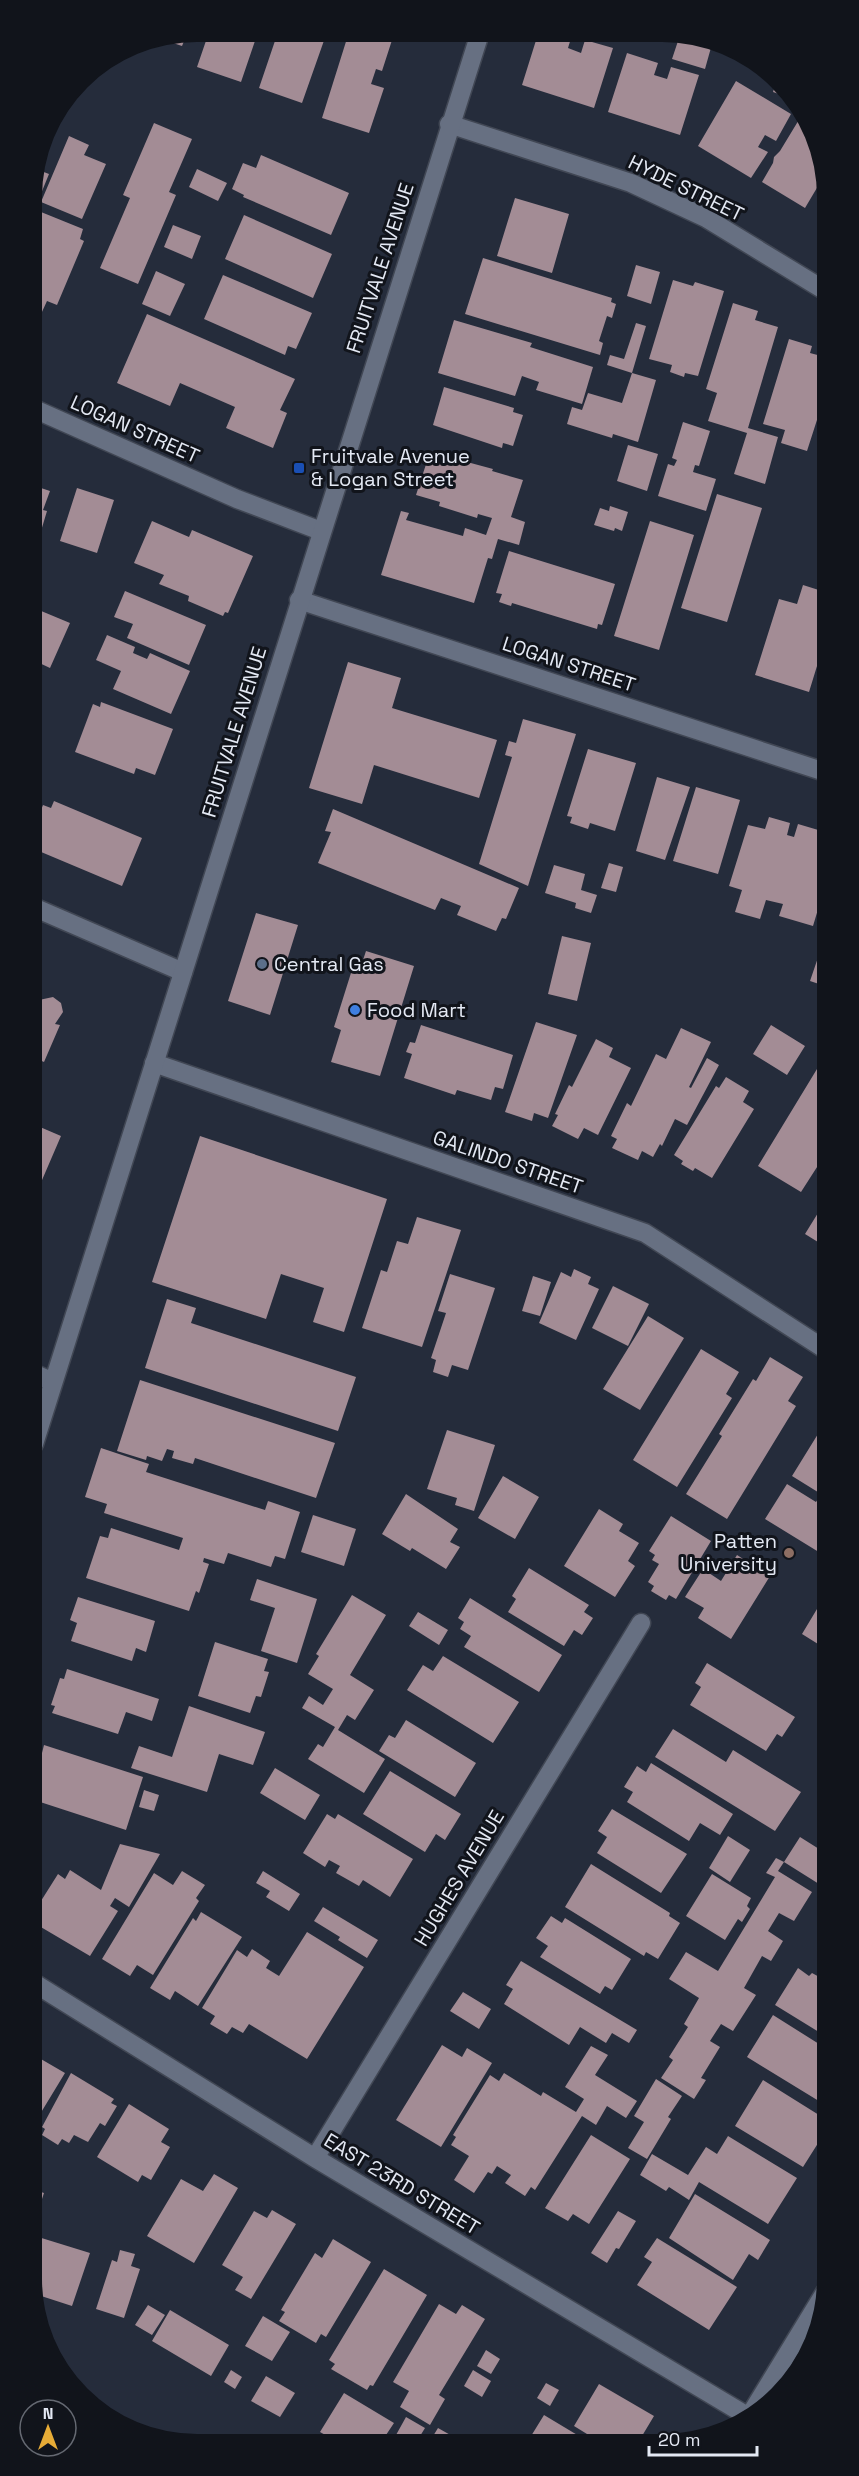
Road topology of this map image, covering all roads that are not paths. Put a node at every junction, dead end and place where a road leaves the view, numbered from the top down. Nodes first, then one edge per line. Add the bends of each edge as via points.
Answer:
1 (477, 42) edge
2 (449, 124) junction
3 (817, 286) edge
4 (42, 412) edge
5 (321, 531) junction
6 (299, 600) junction
7 (817, 769) edge
8 (42, 911) edge
9 (183, 972) junction
10 (154, 1063) junction
11 (817, 1344) edge
12 (42, 1377) edge
13 (53, 1382) junction
14 (42, 1418) edge
15 (641, 1623) dead end
16 (42, 1988) edge
17 (315, 2158) junction
18 (813, 2311) edge
19 (761, 2398) edge
20 (738, 2413) edge

1 - 2 street, FRUITVALE AVENUE
2 - 3 street, HYDE STREET via 630,183 706,218
2 - 5 street, FRUITVALE AVENUE
4 - 5 street, LOGAN STREET
5 - 6 street, FRUITVALE AVENUE
6 - 7 street, LOGAN STREET
6 - 9 street, FRUITVALE AVENUE
8 - 9 street
9 - 10 street, FRUITVALE AVENUE
10 - 11 street, GALINDO STREET via 645,1233
10 - 13 street, FRUITVALE AVENUE
12 - 13 street
13 - 14 street, FRUITVALE AVENUE
15 - 17 street, HUGHES AVENUE
16 - 17 street, EAST 23RD STREET
17 - 20 street, EAST 23RD STREET
18 - 19 street

